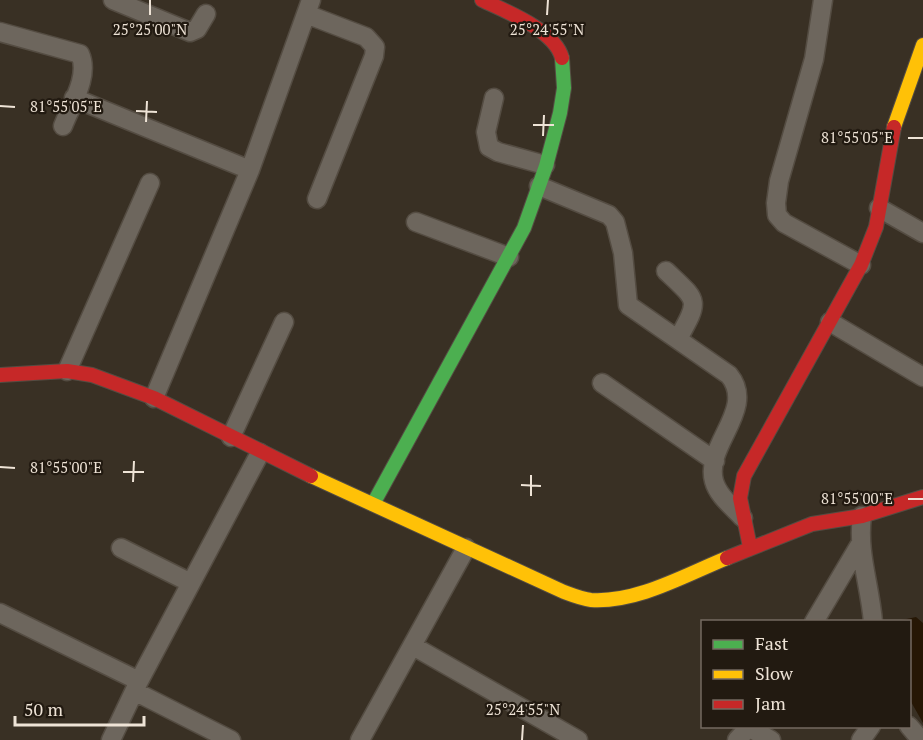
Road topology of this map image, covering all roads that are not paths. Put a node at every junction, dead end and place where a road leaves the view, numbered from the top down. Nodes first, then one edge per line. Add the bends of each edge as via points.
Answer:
1 (113, 0) edge
2 (482, 0) edge
3 (523, 0) edge
4 (823, 0) edge
5 (309, 7) edge
6 (206, 14) dead end
7 (522, 21) junction
8 (0, 32) edge
9 (923, 45) edge
10 (74, 98) junction
11 (494, 98) dead end
12 (63, 126) dead end
13 (545, 165) junction
14 (250, 170) junction
15 (150, 183) dead end
16 (539, 186) junction
17 (317, 199) dead end
18 (879, 208) junction
19 (416, 222) dead end
20 (923, 232) edge
21 (509, 257) junction
22 (861, 265) junction
23 (666, 271) dead end
24 (284, 322) dead end
25 (830, 322) junction
26 (678, 339) junction
27 (67, 371) junction
28 (0, 375) edge
29 (923, 377) edge
30 (602, 383) dead end
31 (154, 398) junction
32 (231, 438) junction
33 (260, 453) junction
34 (715, 461) junction
35 (923, 497) edge
36 (372, 504) junction
37 (862, 516) junction
38 (743, 518) junction
39 (859, 546) junction
40 (750, 547) junction
41 (121, 548) dead end
42 (466, 548) junction
43 (191, 583) junction
44 (0, 613) edge
45 (815, 620) edge
46 (873, 620) edge
47 (412, 646) junction
48 (138, 686) junction
49 (911, 728) edge
50 (746, 731) edge
51 (111, 740) edge
52 (231, 740) edge
53 (360, 740) edge
54 (578, 740) edge
55 (771, 740) edge
56 (921, 740) edge

1 - 6 street via 190,32 197,29
2 - 7 street
3 - 7 street
4 - 22 street via 814,59 779,181 777,215
5 - 14 street
5 - 17 street via 366,37 375,47
7 - 13 street via 544,34 560,51 566,67
8 - 10 street via 80,54 83,75
9 - 18 street via 890,140
10 - 12 street
10 - 14 street
11 - 13 street via 486,132 489,147
13 - 16 street
14 - 31 street
15 - 27 street
16 - 21 street
16 - 26 street via 609,215 621,242 628,305
18 - 20 street
18 - 22 street
19 - 21 street
21 - 36 street
22 - 25 street
23 - 26 street via 693,296 693,311
24 - 32 street
25 - 29 street
25 - 38 street via 744,476 740,498
26 - 34 street via 735,381 737,404
27 - 28 street
27 - 31 street via 92,375
30 - 34 street
31 - 32 street
32 - 33 street
33 - 36 street
33 - 43 street
34 - 38 street via 714,482
35 - 37 street
36 - 42 street
37 - 39 street
37 - 40 street via 813,524
38 - 40 street
39 - 45 street
39 - 46 street via 869,583
40 - 42 street via 614,600 588,600 564,592
41 - 43 street
42 - 47 street
43 - 48 street
44 - 48 street
47 - 53 street
47 - 54 street
48 - 51 street
48 - 52 street
49 - 56 street
50 - 55 street

